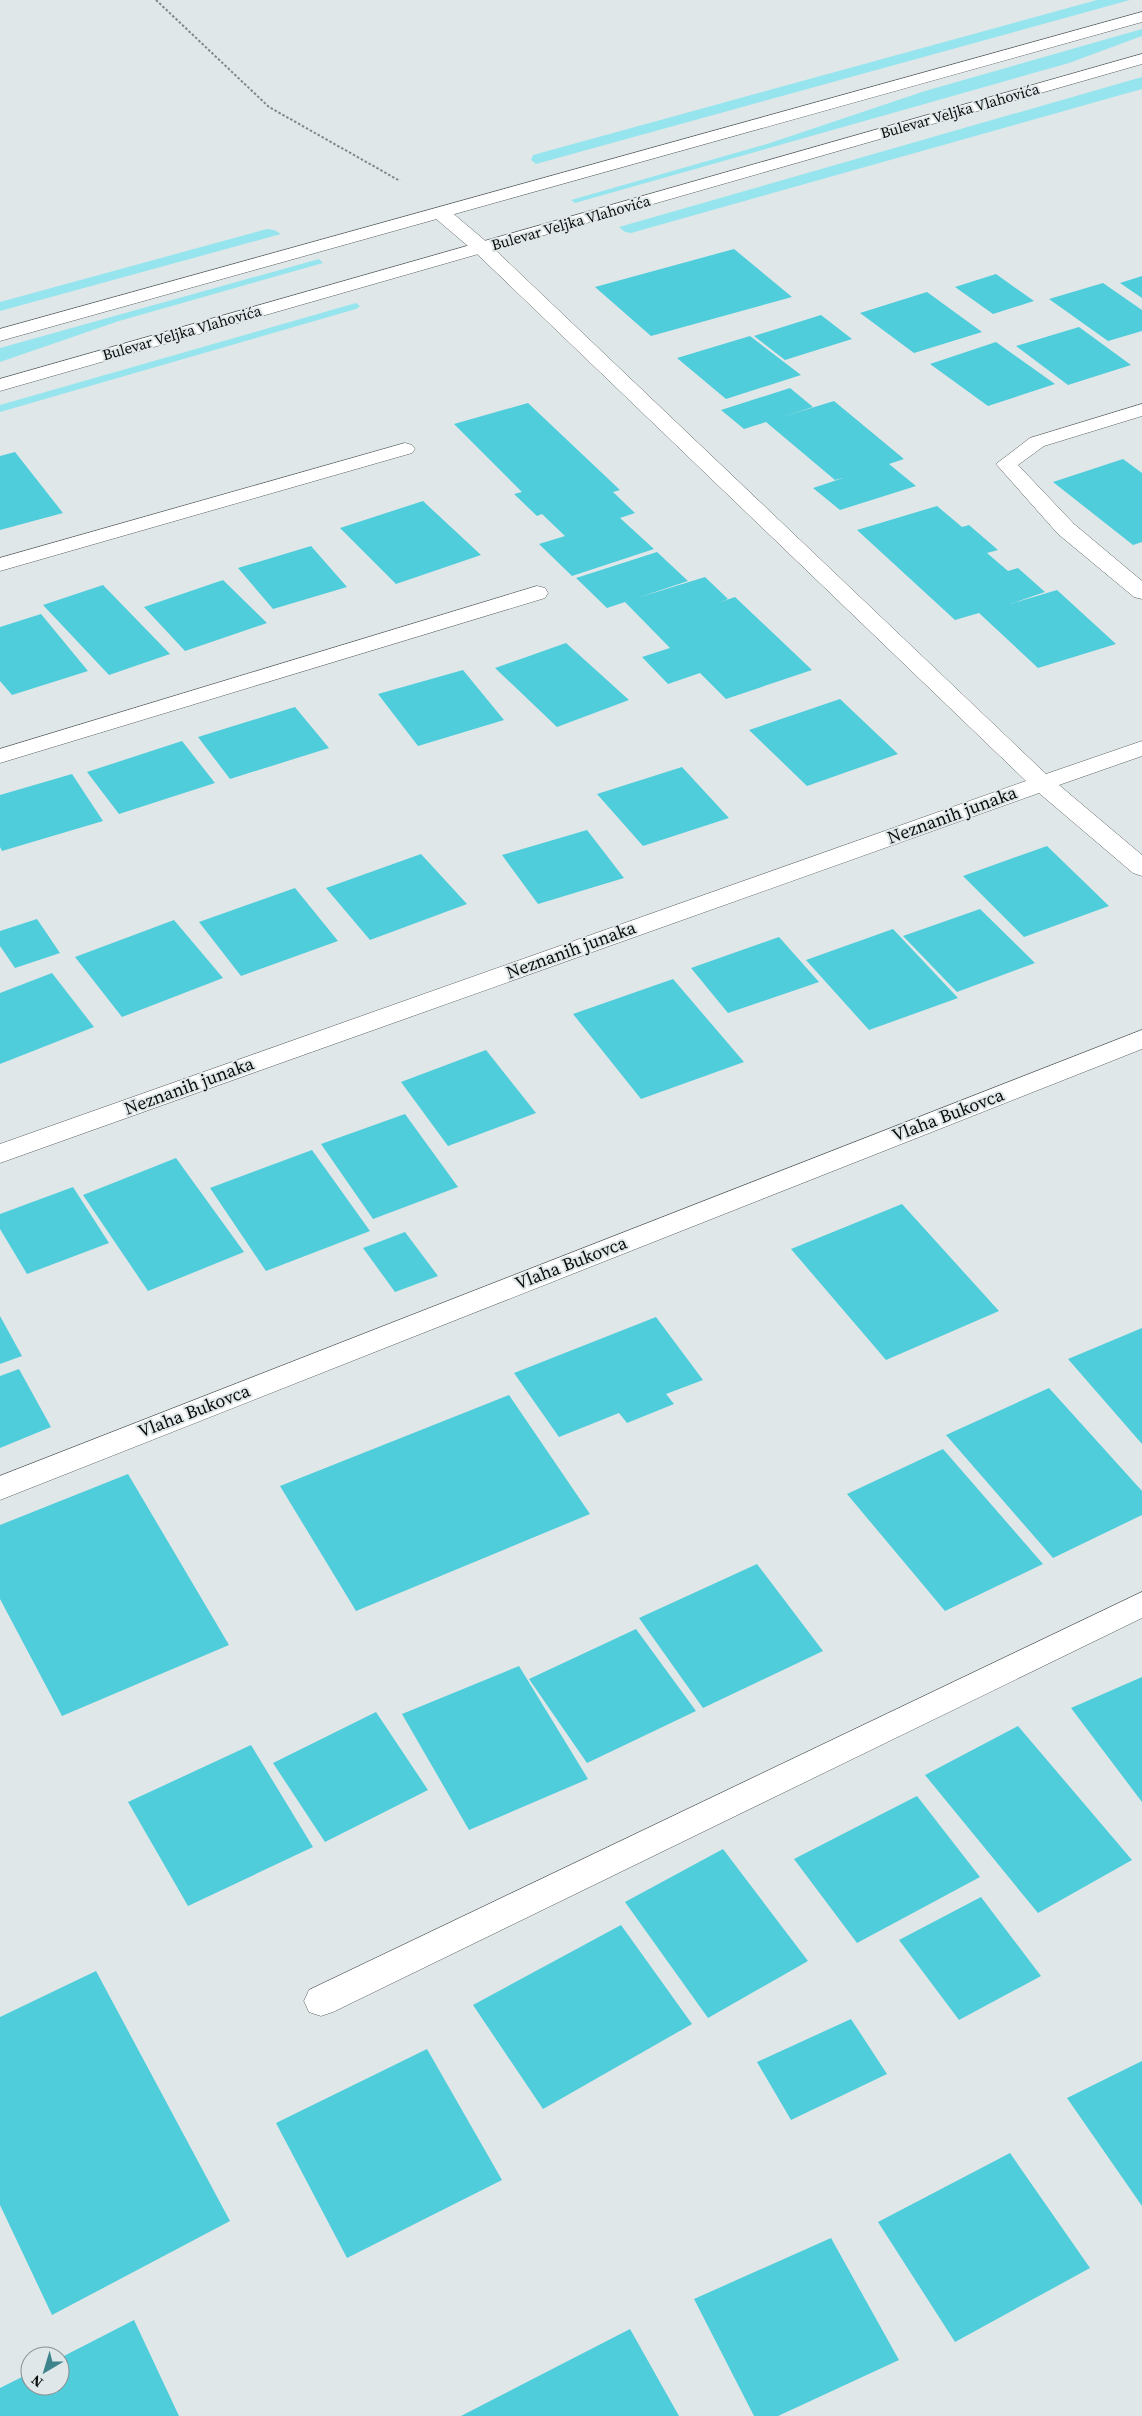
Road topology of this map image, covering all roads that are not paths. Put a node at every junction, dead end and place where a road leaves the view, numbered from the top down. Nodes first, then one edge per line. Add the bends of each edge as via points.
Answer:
1 (1142, 17) edge
2 (1142, 59) edge
3 (442, 214) junction
4 (482, 248) junction
5 (0, 335) edge
6 (0, 385) edge
7 (1142, 410) edge
8 (405, 450) dead end
9 (0, 565) edge
10 (1142, 592) edge
11 (537, 593) dead end
12 (1142, 748) edge
13 (0, 756) edge
14 (1042, 783) junction
15 (1142, 868) edge
16 (1142, 1039) edge
17 (0, 1154) edge
18 (0, 1488) edge
19 (1142, 1604) edge
20 (321, 2001) dead end

1 - 3 street
2 - 4 street, Bulevar Veljka Vlahovića
3 - 4 street
3 - 5 street
4 - 6 street, Bulevar Veljka Vlahovića
4 - 14 street
7 - 10 street via 1037,442 1006,464 1066,529
8 - 9 street
11 - 13 street
12 - 14 street, Neznanih junaka
14 - 15 street
14 - 17 street, Neznanih junaka
16 - 18 street, Vlaha Bukovca
19 - 20 street

